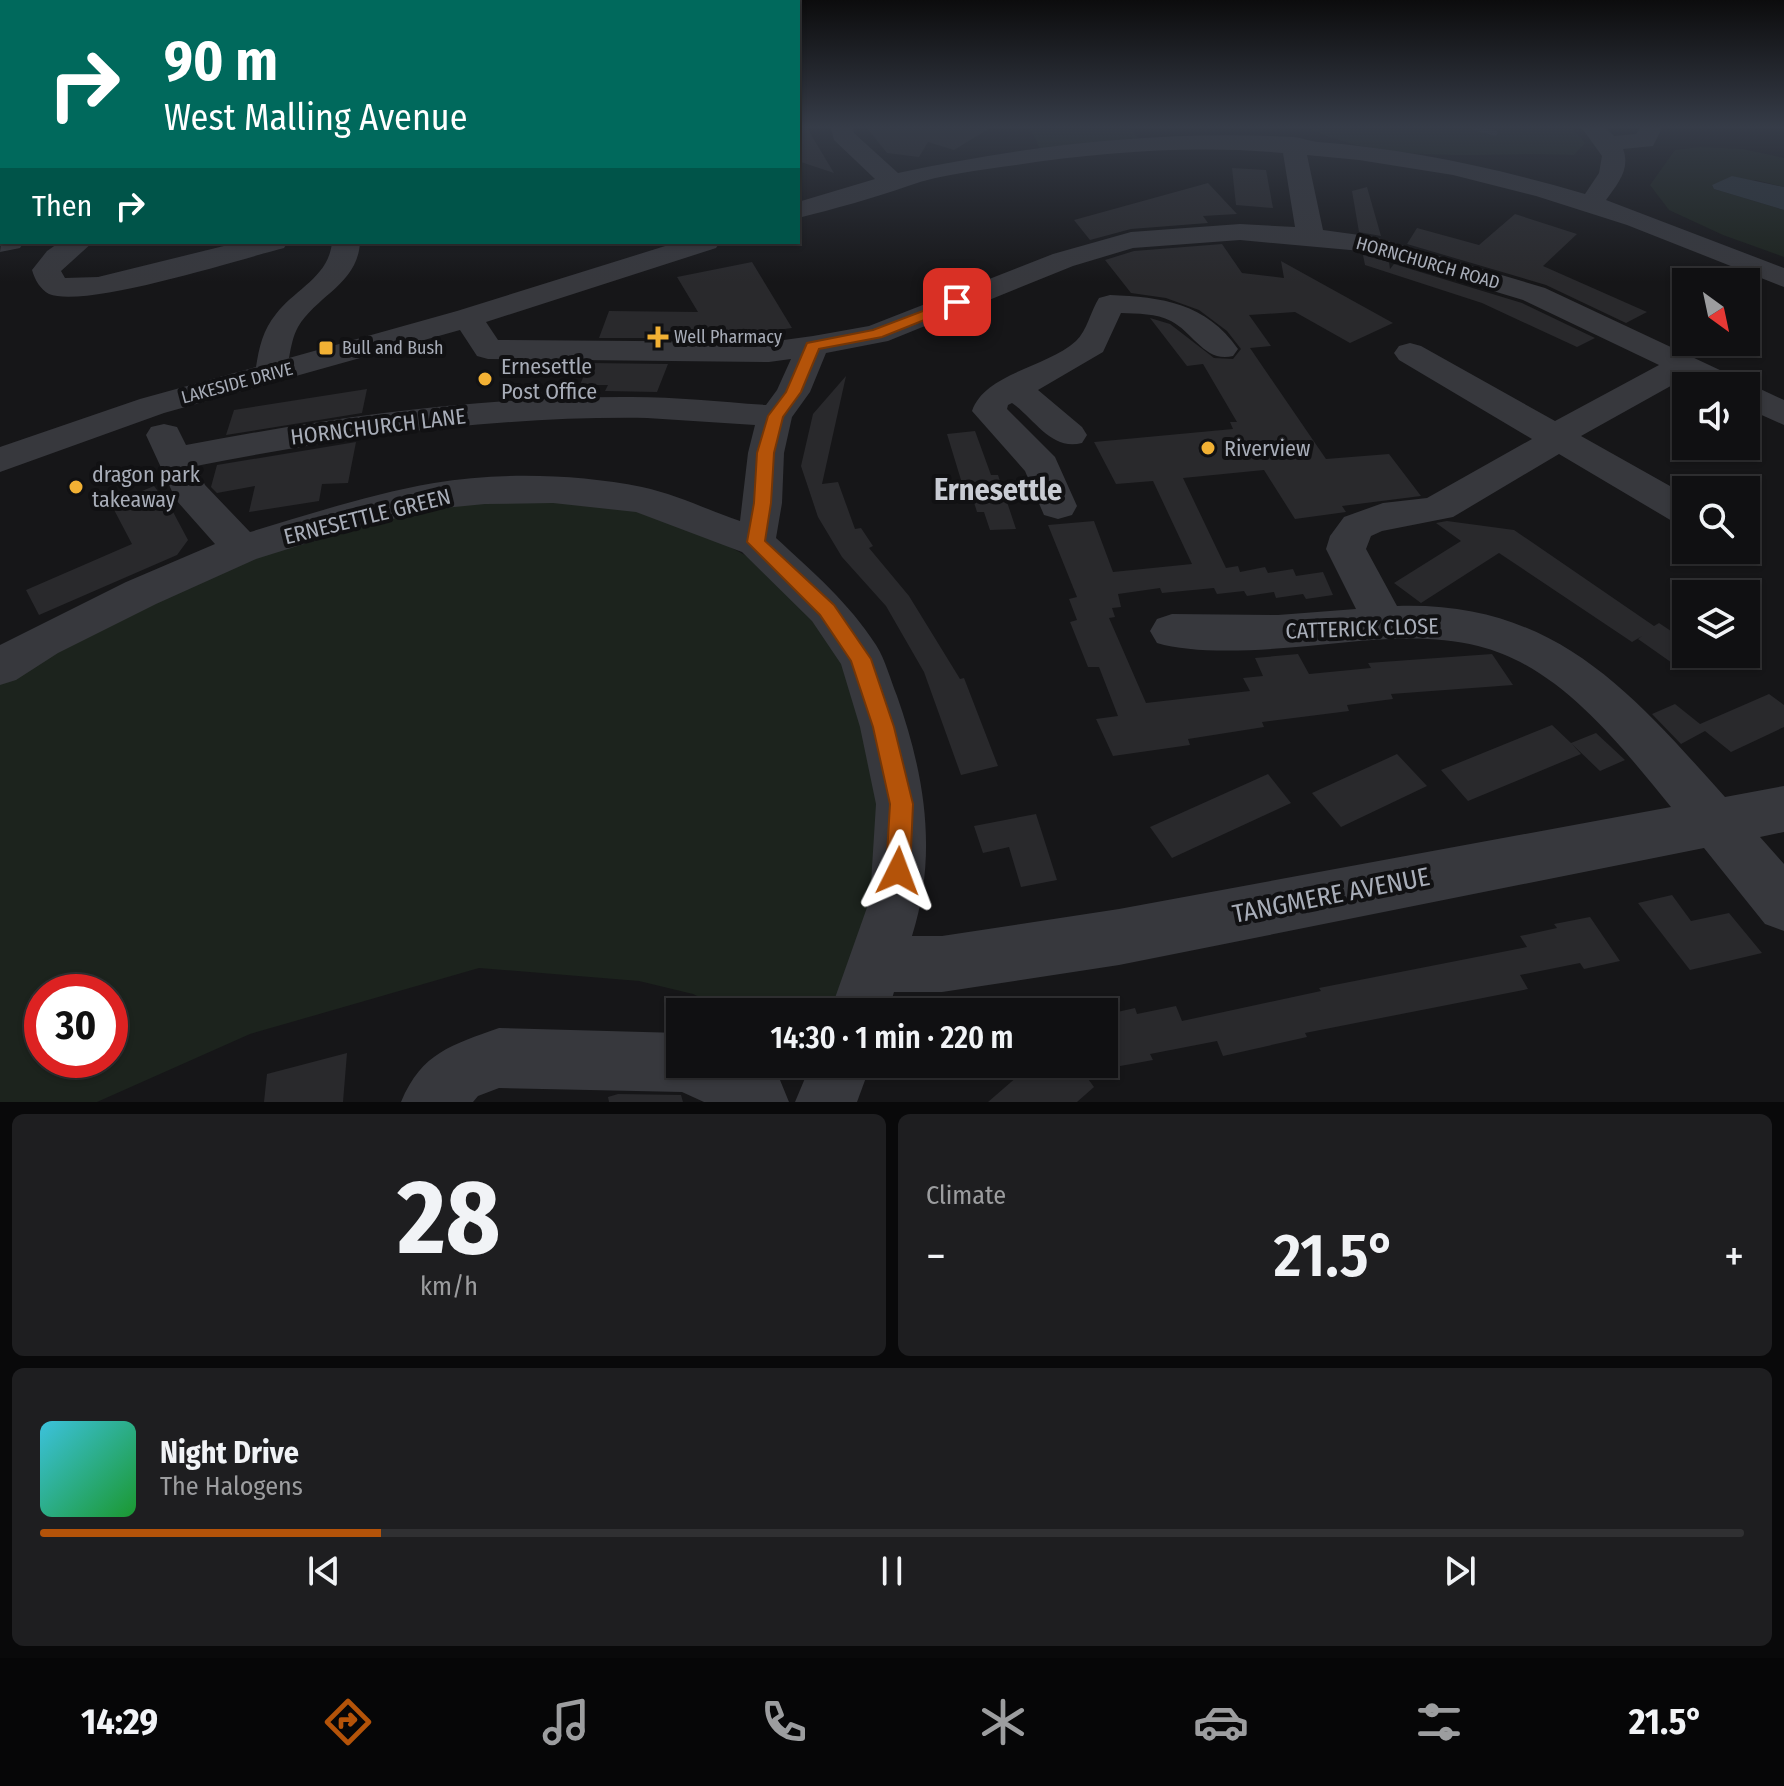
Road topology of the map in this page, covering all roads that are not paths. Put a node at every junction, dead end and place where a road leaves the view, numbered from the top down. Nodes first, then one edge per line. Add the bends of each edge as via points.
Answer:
1 (890, 179) edge
2 (913, 179) edge
3 (1300, 179) edge
4 (1505, 179) edge
5 (1608, 179) edge
6 (894, 183) junction
7 (1591, 203) junction
8 (800, 209) edge
9 (1310, 235) junction
10 (76, 244) edge
11 (266, 244) edge
12 (346, 244) edge
13 (700, 244) edge
14 (1063, 260) junction
15 (1784, 278) edge
16 (1110, 304) junction
17 (468, 318) junction
18 (813, 346) junction
19 (1222, 349) dead end
20 (1410, 353) dead end
21 (1686, 364) junction
22 (1702, 372) edge
23 (271, 373) junction
24 (1012, 387) junction
25 (1760, 401) edge
26 (152, 406) junction
27 (1784, 414) edge
28 (775, 416) junction
29 (1069, 435) dead end
30 (1556, 438) junction
31 (174, 459) junction
32 (0, 460) edge
33 (1672, 504) edge
34 (1058, 506) dead end
35 (756, 542) junction
36 (242, 549) junction
37 (1381, 624) junction
38 (1172, 631) dead end
39 (0, 667) edge
40 (1784, 809) edge
41 (1716, 822) junction
42 (1784, 905) edge
43 (868, 988) edge
44 (666, 1063) edge
45 (720, 1078) edge
46 (835, 1078) edge
47 (432, 1102) edge
48 (758, 1102) edge
49 (826, 1102) edge

1 - 6 street
2 - 6 street
3 - 9 street
4 - 7 street
5 - 7 street
6 - 8 street
7 - 15 street
9 - 14 street, HORNCHURCH ROAD via 1240,232 1131,240
9 - 21 street, HORNCHURCH ROAD via 1364,243 1534,294
10 - 11 street via 46,270 58,287 98,286
12 - 23 street via 334,274 287,320 276,341
13 - 17 street, LAKESIDE DRIVE
14 - 16 street
14 - 18 street, HORNCHURCH ROAD via 877,334
16 - 19 street via 1164,306 1196,320
16 - 24 street via 1092,345
17 - 18 street, HORNCHURCH ROAD via 488,349 769,352
17 - 23 street, LAKESIDE DRIVE
18 - 28 street via 793,392
20 - 30 street
21 - 22 street, HORNCHURCH ROAD
21 - 30 street
23 - 26 street, LAKESIDE DRIVE
24 - 29 street
24 - 34 street via 993,399 989,411 1042,466
25 - 27 street
26 - 31 street
26 - 32 street, LAKESIDE DRIVE
28 - 31 street, HORNCHURCH LANE via 631,407 502,412 303,433
28 - 35 street
30 - 33 street
30 - 37 street via 1439,508 1385,515 1357,525 1346,549 1374,598
31 - 36 street via 189,491
35 - 36 street, ERNESETTLE GREEN via 641,500 553,490 434,496
35 - 43 street via 827,610 844,634 861,659 884,727 901,804 897,899
36 - 39 street, ERNESETTLE GREEN via 127,600
37 - 38 street, CATTERICK CLOSE
37 - 41 street, CATTERICK CLOSE via 1441,623 1486,631 1551,656 1608,702
40 - 41 street, TANGMERE AVENUE
41 - 42 street, CATTERICK CLOSE
41 - 43 street, TANGMERE AVENUE via 1119,937 942,964
44 - 47 street via 499,1058 457,1074
45 - 48 street
46 - 49 street

